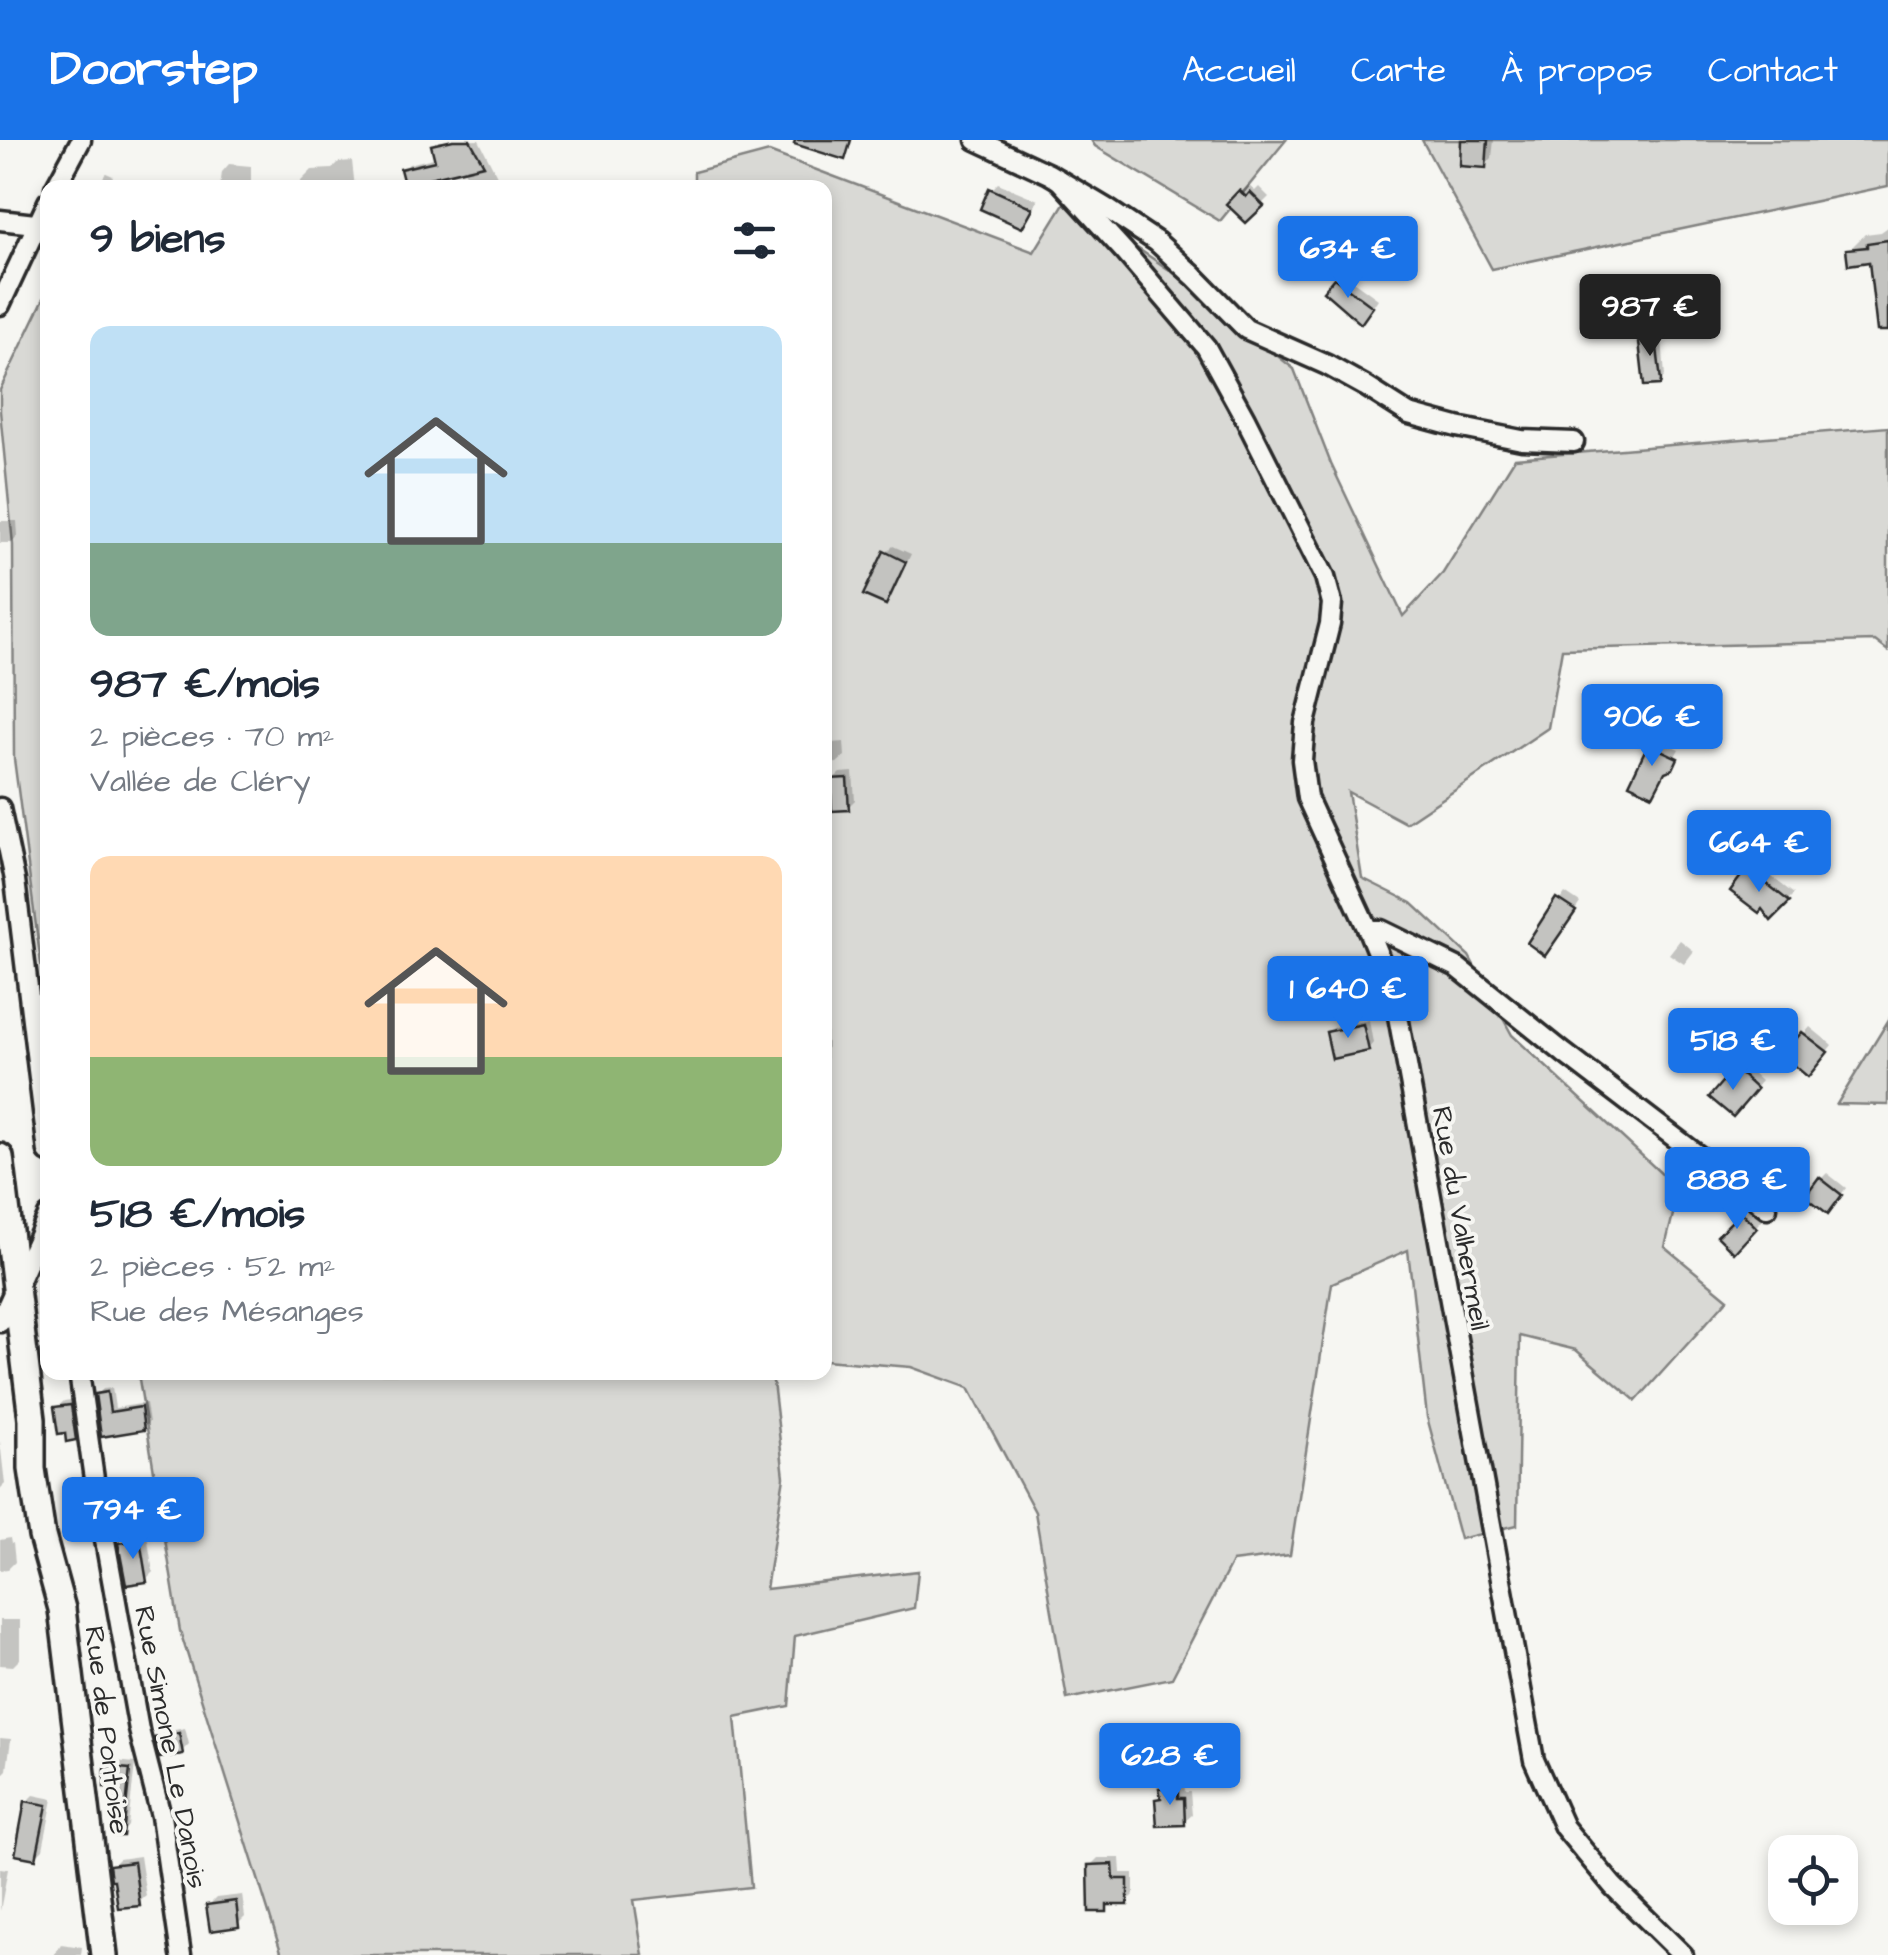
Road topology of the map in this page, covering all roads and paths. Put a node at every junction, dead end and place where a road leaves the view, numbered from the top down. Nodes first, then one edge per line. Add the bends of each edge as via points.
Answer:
1 (81, 140) edge
2 (976, 140) edge
3 (59, 180) edge
4 (1059, 180) junction
5 (40, 216) edge
6 (0, 220) edge
7 (35, 224) junction
8 (0, 304) edge
9 (1574, 442) dead end
10 (0, 808) edge
11 (1368, 930) junction
12 (40, 1088) edge
13 (0, 1157) edge
14 (1767, 1208) dead end
15 (40, 1233) edge
16 (16, 1285) junction
17 (0, 1322) edge
18 (79, 1380) edge
19 (104, 1955) edge
20 (182, 1955) edge
21 (1683, 1955) edge

1 - 3 street
2 - 4 street, Rue du Valhermeil
4 - 9 street, Rue du Valhermeil via 1157,242 1246,329 1327,365 1410,414 1522,440
4 - 11 street, Rue du Valhermeil via 1206,347 1325,577 1330,624 1302,760 1308,798
5 - 7 street
6 - 7 street
7 - 8 street
10 - 12 street
11 - 14 street via 1457,967
11 - 21 street, Rue du Valhermeil via 1398,1016 1534,1760 1564,1827
13 - 16 main road, Rue de Pontoise
15 - 16 street
16 - 17 street
16 - 19 main road, Rue de Pontoise via 32,1469 62,1608
18 - 20 street, Rue Simone Le Danois

